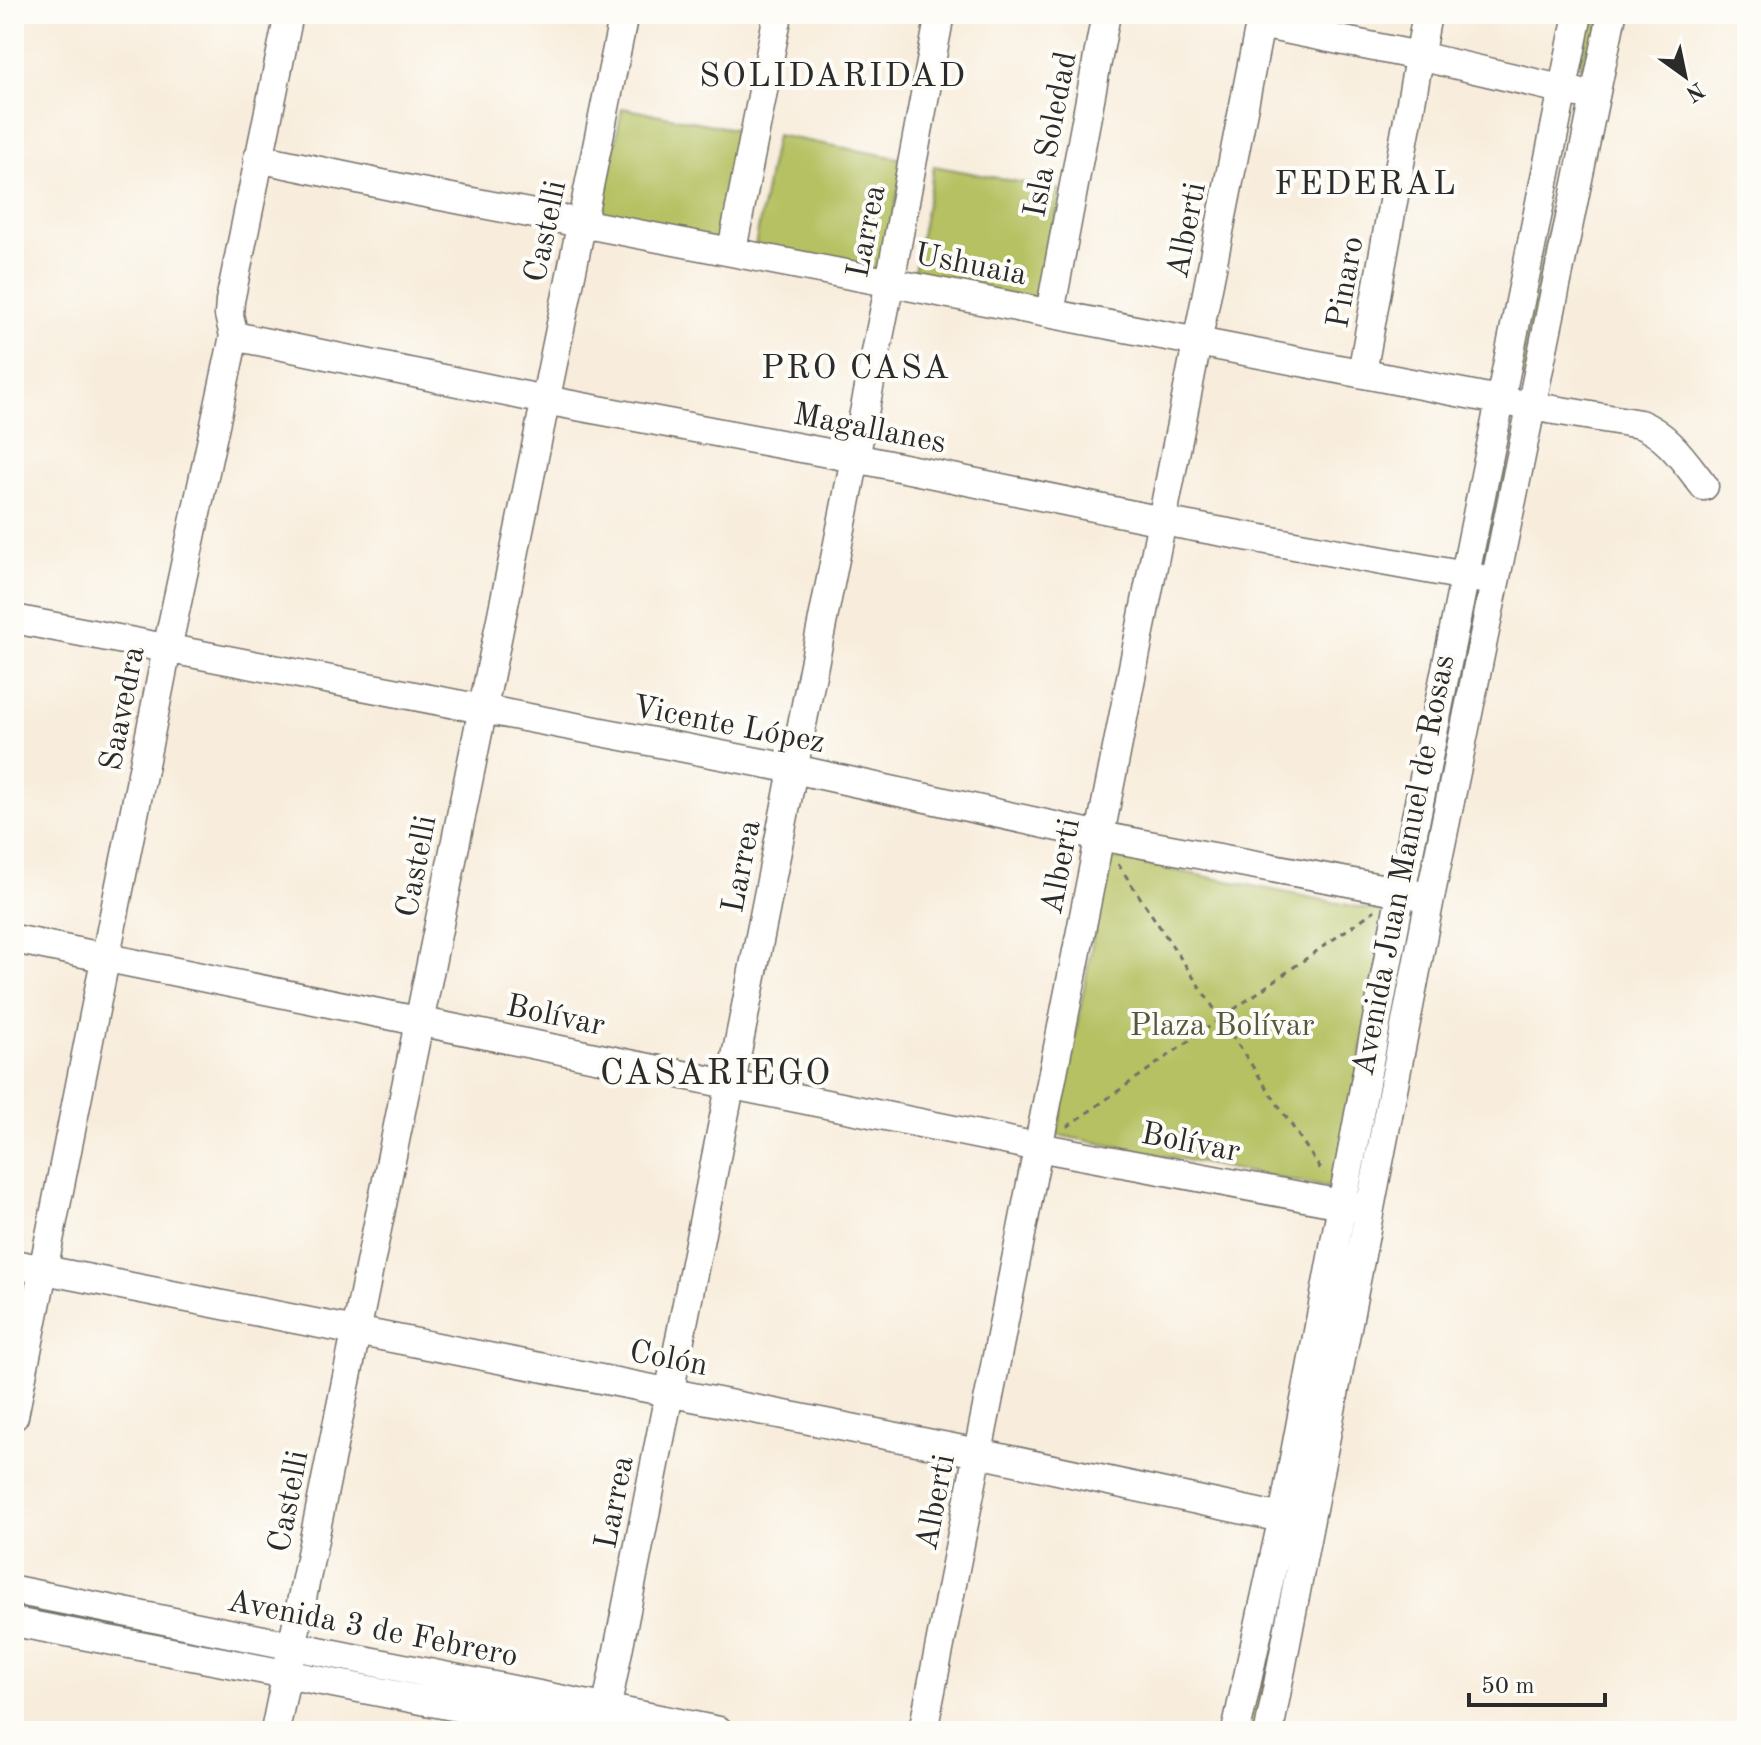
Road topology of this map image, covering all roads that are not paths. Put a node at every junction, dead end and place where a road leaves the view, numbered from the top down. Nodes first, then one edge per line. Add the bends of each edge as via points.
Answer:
1 (289, 14) edge
2 (624, 14) edge
3 (778, 14) edge
4 (940, 14) edge
5 (1106, 14) edge
6 (1427, 14) edge
7 (1578, 14) edge
8 (1612, 14) edge
9 (1261, 19) edge
10 (1419, 56) junction
11 (1563, 89) junction
12 (1595, 96) junction
13 (258, 158) junction
14 (580, 223) junction
15 (732, 250) junction
16 (890, 282) junction
17 (1050, 313) junction
18 (234, 336) junction
19 (1197, 341) junction
20 (1362, 373) junction
21 (545, 400) junction
22 (1500, 400) junction
23 (1530, 406) junction
24 (855, 458) junction
25 (1704, 486) dead end
26 (1162, 521) junction
27 (1465, 576) junction
28 (1494, 581) junction
29 (14, 619) edge
30 (167, 649) junction
31 (482, 709) junction
32 (794, 769) junction
33 (1100, 836) junction
34 (1401, 892) junction
35 (1430, 898) junction
36 (14, 939) edge
37 (105, 958) junction
38 (419, 1020) junction
39 (731, 1084) junction
40 (1038, 1147) junction
41 (1356, 1207) junction
42 (14, 1264) edge
43 (43, 1270) junction
44 (356, 1331) junction
45 (670, 1392) junction
46 (14, 1416) edge
47 (978, 1453) junction
48 (1296, 1521) junction
49 (14, 1590) edge
50 (14, 1622) edge
51 (289, 1659) junction
52 (605, 1720) edge
53 (275, 1731) edge
54 (583, 1731) edge
55 (719, 1731) edge
56 (923, 1731) edge
57 (1236, 1731) edge
58 (1269, 1731) edge

1 - 13 street, Saavedra
2 - 14 street, Castelli
3 - 15 street
4 - 16 street, Larrea
5 - 17 street, Isla Soledad
6 - 10 street, Pinaro
7 - 11 street, Avenida Juan Manuel de Rosas
8 - 12 street, Avenida Juan Manuel de Rosas
9 - 10 street
9 - 19 street, Alberti
10 - 11 street
10 - 20 street, Pinaro
11 - 12 street
11 - 22 street, Avenida Juan Manuel de Rosas
12 - 23 street, Avenida Juan Manuel de Rosas
13 - 14 street, Ushuaia
13 - 18 street, Saavedra via 230,301
14 - 15 street, Ushuaia
14 - 21 street, Castelli
15 - 16 street, Ushuaia
16 - 17 street, Ushuaia
16 - 24 street, Larrea
17 - 19 street, Ushuaia
18 - 21 street, Magallanes
18 - 30 street, Saavedra
19 - 20 street, Ushuaia
19 - 26 street, Alberti
20 - 22 street, Ushuaia
21 - 24 street, Magallanes
21 - 31 street, Castelli
22 - 23 street, Ushuaia
22 - 27 street, Avenida Juan Manuel de Rosas
23 - 25 street, Ushuaia via 1656,430
23 - 28 street, Avenida Juan Manuel de Rosas
24 - 26 street, Magallanes
24 - 32 street, Larrea
26 - 27 street, Magallanes
26 - 33 street, Alberti
27 - 28 street, Magallanes
27 - 34 street, Avenida Juan Manuel de Rosas
28 - 35 street, Avenida Juan Manuel de Rosas
29 - 30 street, Vicente López
30 - 31 street, Vicente López
30 - 37 street, Saavedra
31 - 32 street, Vicente López
31 - 38 street, Castelli
32 - 33 street, Vicente López
32 - 39 street, Larrea
33 - 34 street, Vicente López
33 - 40 street, Alberti
34 - 35 street, Vicente López
34 - 41 street, Avenida Juan Manuel de Rosas
35 - 41 street, Avenida Juan Manuel de Rosas
36 - 37 street, Bolívar
37 - 38 street, Bolívar
37 - 43 street, Saavedra
38 - 39 street, Bolívar
38 - 44 street, Castelli
39 - 40 street, Bolívar
39 - 45 street, Larrea
40 - 41 street, Bolívar
40 - 47 street, Alberti
41 - 48 street, Avenida Juan Manuel de Rosas
42 - 43 street, Colón
43 - 44 street, Colón
43 - 46 street, Saavedra
44 - 45 street, Colón
44 - 51 street, Castelli
45 - 47 street, Colón
45 - 52 street, Larrea
47 - 48 street, Colón
47 - 56 street, Alberti
48 - 57 street, Avenida Juan Manuel de Rosas
48 - 58 street, Avenida Juan Manuel de Rosas
49 - 51 street, Avenida 3 de Febrero
50 - 51 street, Avenida 3 de Febrero
51 - 52 street, Avenida 3 de Febrero
51 - 53 street, Castelli
51 - 54 street, Avenida 3 de Febrero
52 - 55 street, Avenida 3 de Febrero

